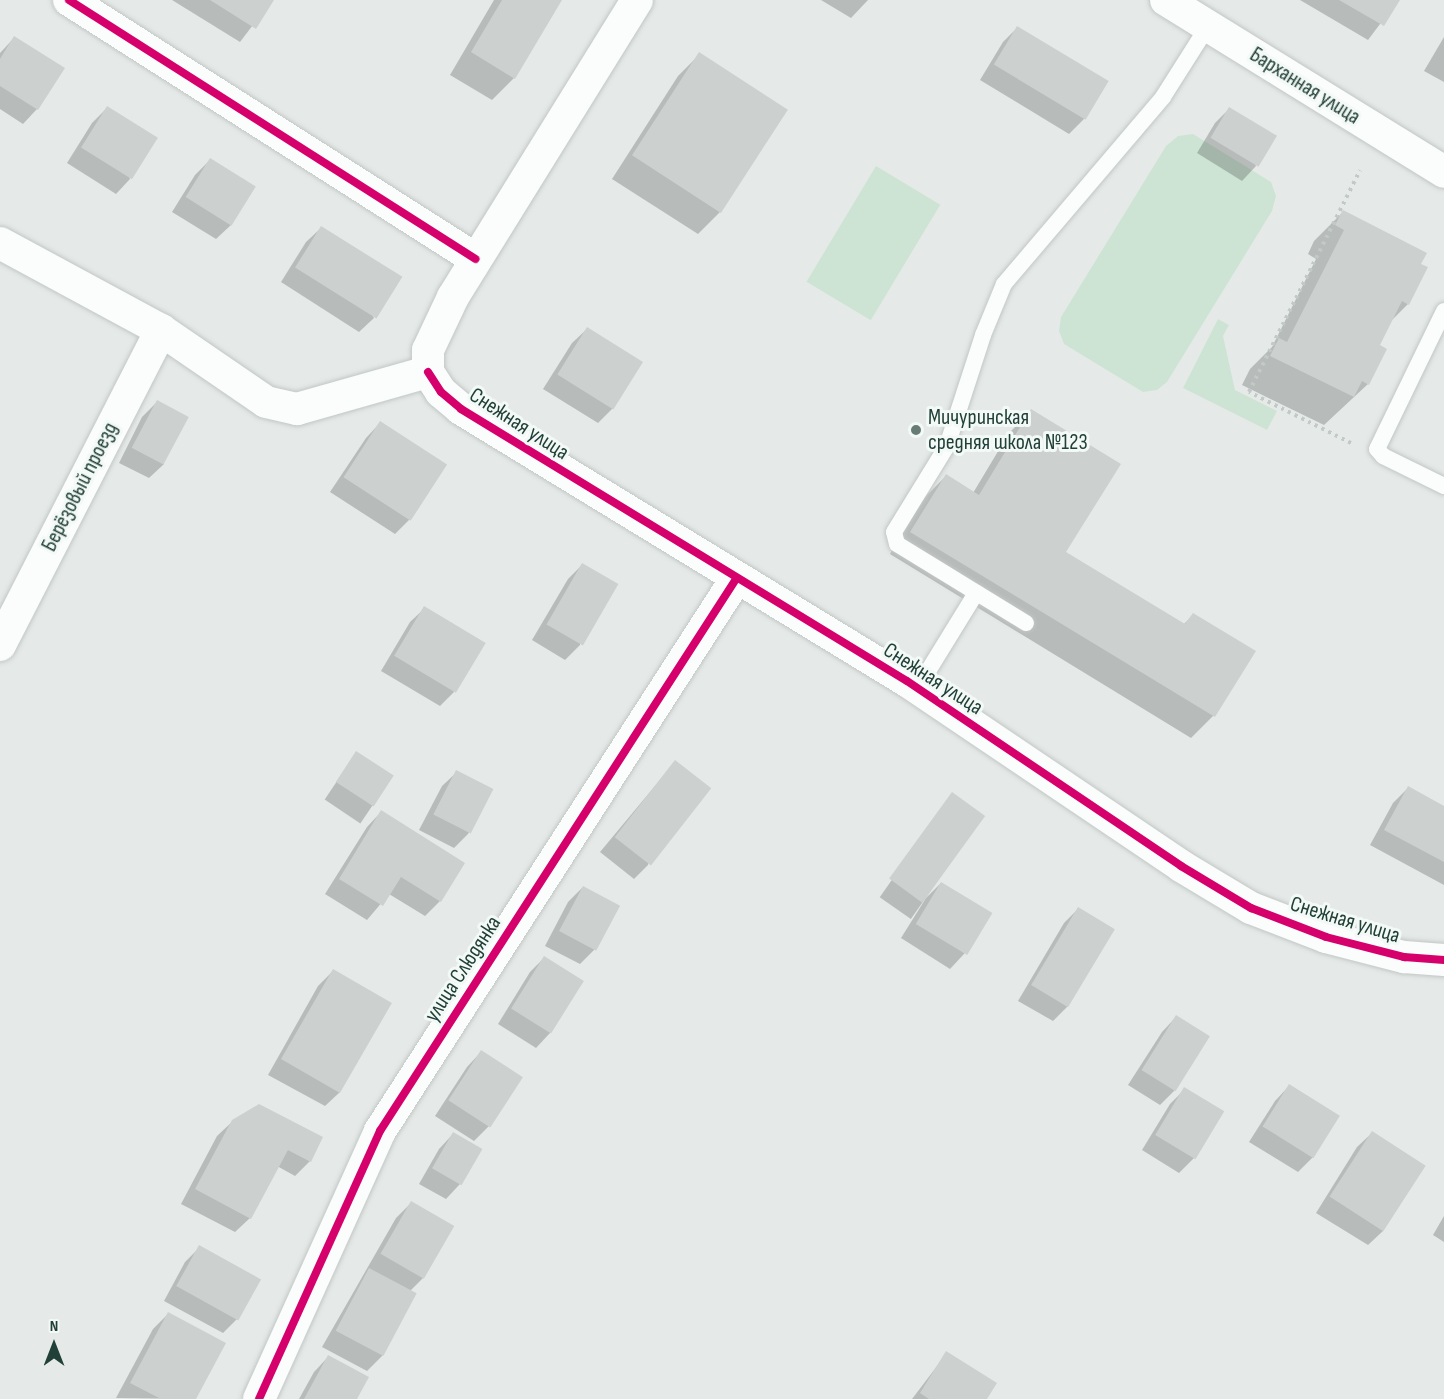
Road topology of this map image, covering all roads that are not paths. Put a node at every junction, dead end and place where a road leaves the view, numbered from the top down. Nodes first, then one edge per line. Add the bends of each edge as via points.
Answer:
1 (636, 0) edge
2 (1166, 0) edge
3 (78, 2) edge
4 (1208, 26) junction
5 (1444, 172) edge
6 (0, 243) edge
7 (476, 259) junction
8 (1444, 311) edge
9 (160, 330) junction
10 (428, 372) junction
11 (1444, 486) edge
12 (736, 579) junction
13 (976, 593) junction
14 (1026, 623) dead end
15 (0, 645) edge
16 (917, 689) junction
17 (1444, 960) edge
18 (259, 1399) edge

1 - 7 street
2 - 4 street, Барханная улица
3 - 7 street
4 - 5 street, Барханная улица
4 - 13 lane via 1163,97 1004,284 983,334 947,446 894,532 897,544
6 - 9 street
7 - 10 street via 436,329 428,350
8 - 11 lane via 1377,449 1383,456
9 - 10 street via 266,402 297,409
9 - 15 street, Берёзовый проезд
10 - 12 street, Снежная улица via 441,392 461,409
12 - 16 street, Снежная улица
12 - 18 street, улица Слюдянка via 380,1131
13 - 14 lane
13 - 16 lane
16 - 17 street, Снежная улица via 1181,866 1251,908 1337,940 1404,957

